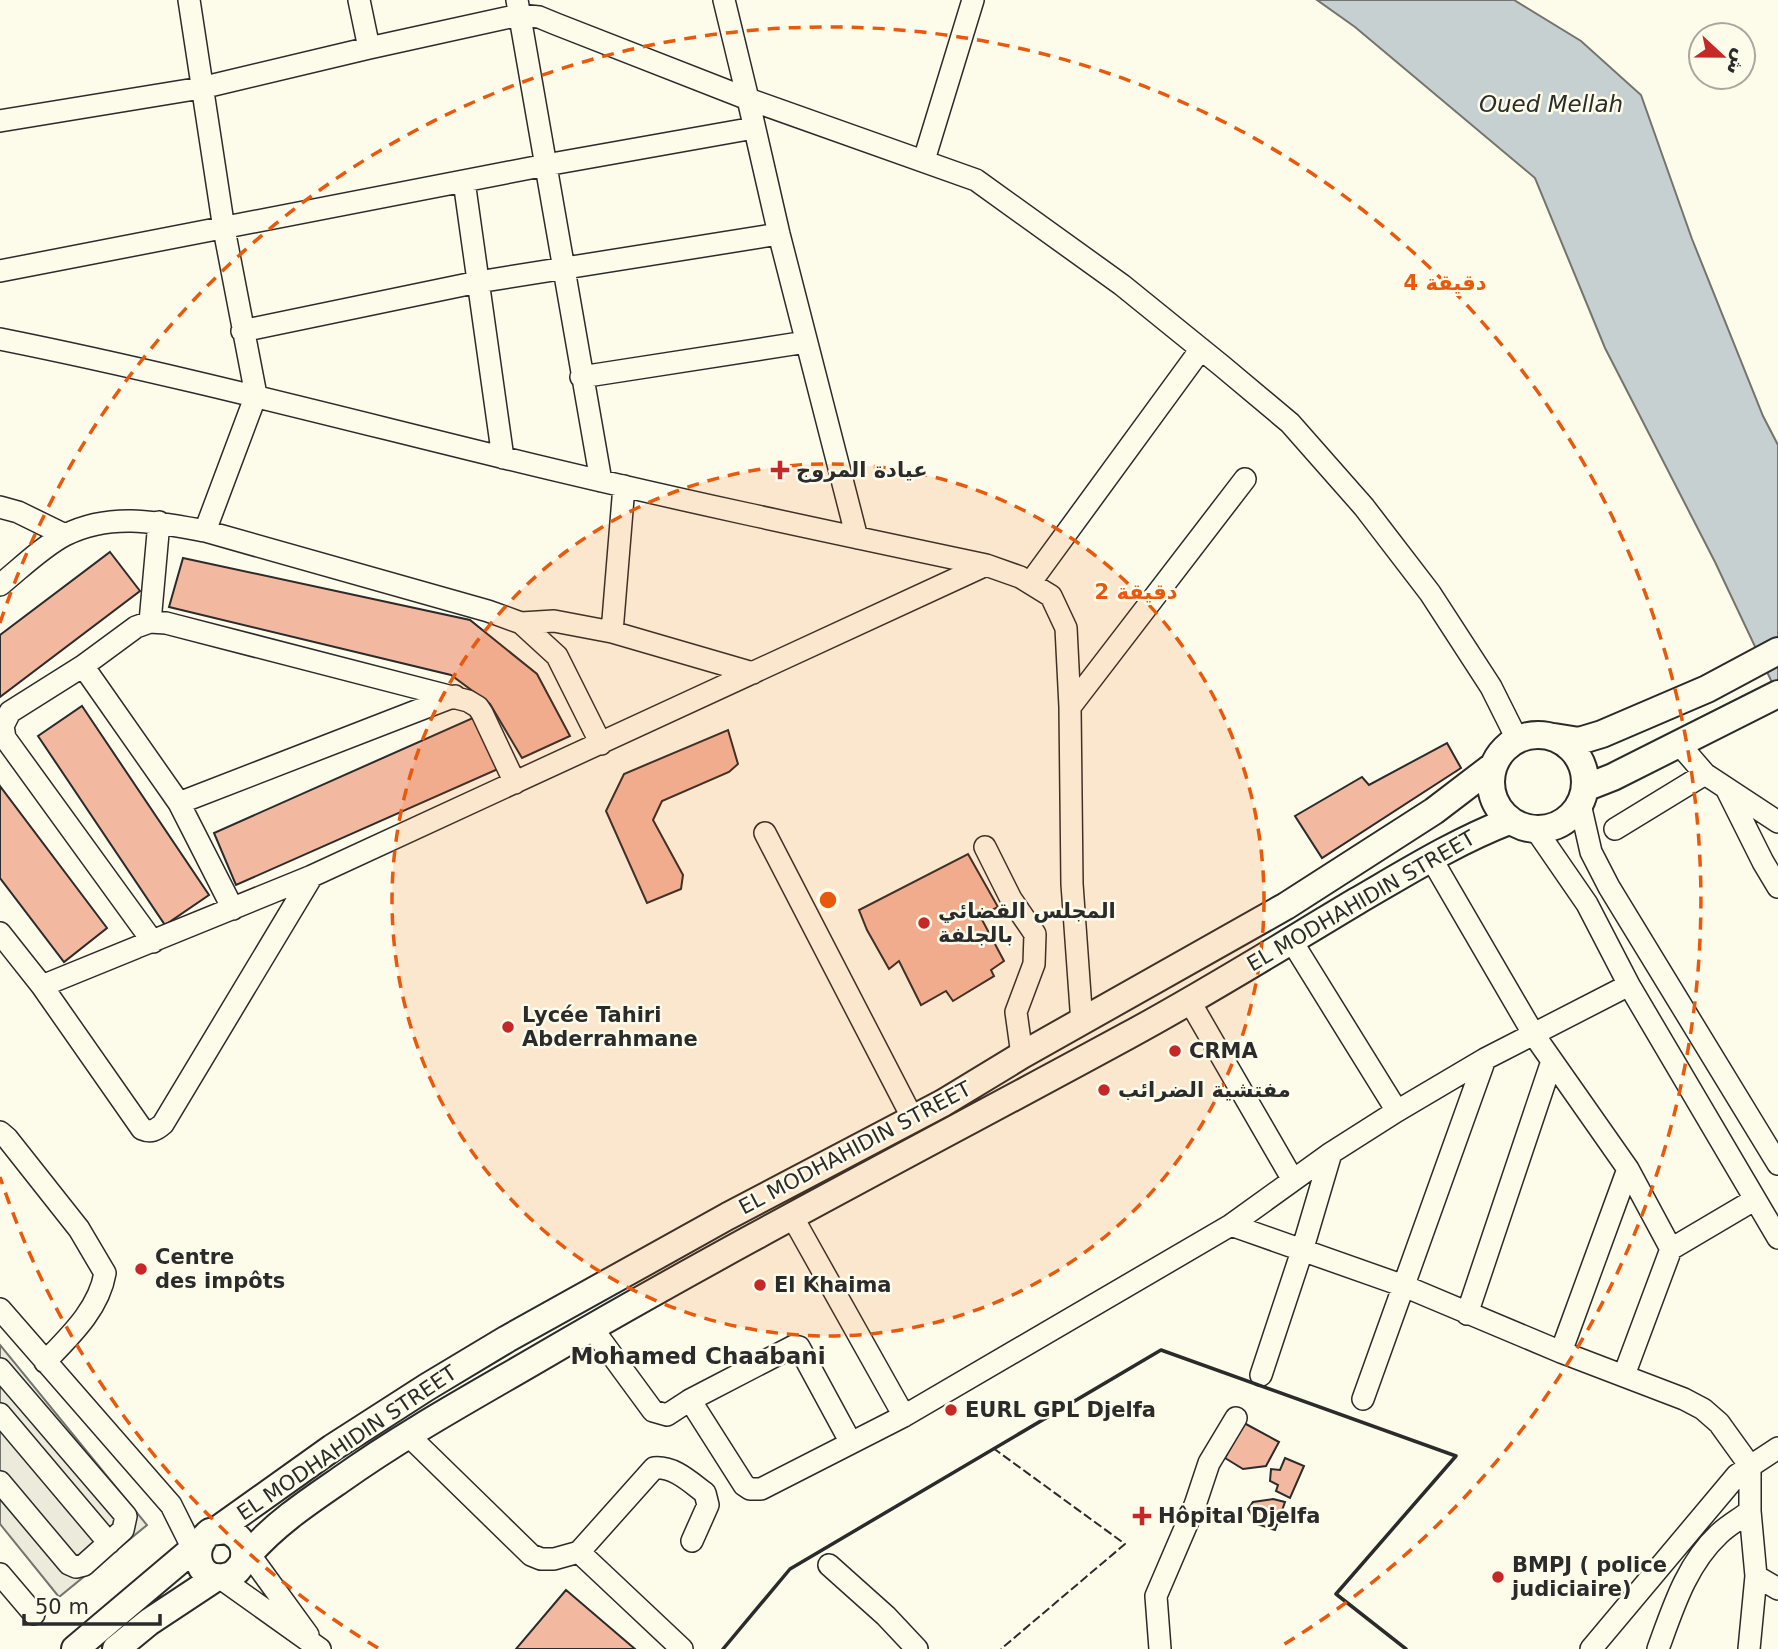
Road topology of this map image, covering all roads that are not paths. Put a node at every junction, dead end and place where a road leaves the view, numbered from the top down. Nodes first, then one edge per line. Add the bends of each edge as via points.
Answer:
1 (189, 0) edge
2 (359, 0) edge
3 (724, 0) edge
4 (973, 0) edge
5 (518, 8) edge
6 (369, 48) junction
7 (201, 88) junction
8 (748, 100) junction
9 (0, 121) edge
10 (754, 128) junction
11 (924, 160) junction
12 (546, 165) junction
13 (464, 181) junction
14 (224, 229) junction
15 (779, 234) junction
16 (562, 270) junction
17 (0, 271) edge
18 (478, 282) junction
19 (242, 331) junction
20 (0, 339) edge
21 (806, 342) junction
22 (1201, 349) junction
23 (581, 377) junction
24 (256, 395) junction
25 (503, 458) junction
26 (1245, 479) dead end
27 (600, 481) junction
28 (624, 486) junction
29 (0, 507) edge
30 (159, 522) junction
31 (205, 531) junction
32 (65, 535) junction
33 (857, 538) junction
34 (986, 565) junction
35 (1030, 583) junction
36 (0, 585) edge
37 (150, 622) junction
38 (521, 623) junction
39 (612, 632) junction
40 (1778, 651) edge
41 (83, 666) junction
42 (753, 673) junction
43 (1778, 694) edge
44 (455, 696) junction
45 (1069, 707) junction
46 (1554, 737) junction
47 (1517, 739) junction
48 (601, 744) junction
49 (1679, 744) junction
50 (1493, 766) junction
51 (1705, 774) junction
52 (516, 783) junction
53 (1726, 788) junction
54 (1582, 796) junction
55 (179, 803) junction
56 (1509, 821) junction
57 (1778, 822) edge
58 (1615, 829) dead end
59 (1536, 830) junction
60 (765, 834) dead end
61 (985, 847) dead end
62 (1430, 858) junction
63 (312, 876) junction
64 (1778, 887) edge
65 (233, 909) junction
66 (0, 933) edge
67 (1291, 940) junction
68 (153, 942) junction
69 (1629, 985) junction
70 (42, 986) junction
71 (1190, 1002) junction
72 (1082, 1023) junction
73 (1534, 1035) junction
74 (1023, 1055) junction
75 (1485, 1059) junction
76 (1552, 1061) junction
77 (1397, 1111) junction
78 (913, 1119) junction
79 (0, 1132) edge
80 (1331, 1153) junction
81 (1778, 1164) edge
82 (1628, 1169) junction
83 (1293, 1180) junction
84 (1754, 1200) junction
85 (793, 1218) junction
86 (1231, 1225) junction
87 (1778, 1238) edge
88 (1671, 1249) junction
89 (1302, 1251) junction
90 (1404, 1286) junction
91 (0, 1309) edge
92 (1467, 1314) junction
93 (592, 1328) junction
94 (1561, 1352) junction
95 (45, 1362) junction
96 (0, 1369) edge
97 (1261, 1375) dead end
98 (1624, 1375) junction
99 (1363, 1399) dead end
100 (690, 1400) junction
101 (0, 1414) edge
102 (904, 1416) junction
103 (1236, 1419) dead end
104 (408, 1435) junction
105 (851, 1443) junction
106 (1778, 1448) edge
107 (1744, 1470) junction
108 (0, 1482) edge
109 (1750, 1511) junction
110 (692, 1541) dead end
111 (109, 1543) junction
112 (204, 1543) junction
113 (579, 1552) junction
114 (245, 1555) junction
115 (829, 1565) dead end
116 (0, 1574) edge
117 (1756, 1576) junction
118 (218, 1577) junction
119 (1778, 1589) edge
120 (34, 1614) dead end
121 (318, 1647) edge
122 (75, 1649) edge
123 (116, 1649) edge
124 (682, 1649) edge
125 (918, 1649) edge
126 (1160, 1649) edge
127 (1591, 1649) edge
128 (1658, 1649) edge
129 (1749, 1649) edge

1 - 7 street
2 - 6 street
3 - 8 street
4 - 11 street
5 - 6 street
5 - 8 street
5 - 12 street
6 - 7 street
7 - 9 street
7 - 14 street
8 - 10 street
8 - 11 street
10 - 12 street
10 - 15 street
11 - 22 street via 976,180 1122,285
12 - 13 street
12 - 16 street
13 - 14 street
13 - 18 street
14 - 17 street
14 - 19 street
15 - 16 street
15 - 21 street
16 - 18 street
16 - 23 street
18 - 19 street
18 - 25 street
19 - 24 street
20 - 24 street
21 - 23 street
21 - 33 street
22 - 35 street
22 - 47 street via 1290,423 1364,507 1430,593 1491,688
23 - 27 street
24 - 25 street
24 - 31 street
25 - 27 street
26 - 45 street
27 - 28 street
28 - 33 street
28 - 39 street
29 - 32 street
30 - 31 street
30 - 32 street via 116,519
30 - 37 street
31 - 38 street
32 - 36 street
33 - 34 street
34 - 35 street
34 - 42 street
35 - 45 street via 1051,596 1066,628
37 - 41 street via 136,627
37 - 44 street
38 - 39 street via 554,621
38 - 48 street via 557,656
39 - 42 street
40 - 46 main road via 1707,689 1579,741
41 - 55 street
41 - 68 street via 10,712 3,726 5,738
42 - 48 street
43 - 49 main road
44 - 52 street via 478,707
44 - 55 street
45 - 72 street
46 - 47 main road
46 - 54 main road via 1578,757 1584,772
47 - 50 main road
48 - 52 street
49 - 51 street
49 - 54 main road
50 - 56 main road via 1492,796
50 - 72 main road, EL MODHAHIDIN STREET via 1366,857
51 - 53 street
51 - 58 street
52 - 63 street
53 - 57 street
53 - 64 street
54 - 59 main road via 1562,823
54 - 81 street via 1591,852 1609,887
55 - 65 street
56 - 59 main road
56 - 62 main road, EL MODHAHIDIN STREET
59 - 69 street via 1587,904
60 - 78 street
61 - 74 street via 1035,934 1034,964 1016,1012
62 - 67 main road, EL MODHAHIDIN STREET
62 - 73 street
63 - 65 street
63 - 70 street via 156,1130 142,1129
65 - 68 street
66 - 70 street
67 - 71 main road, EL MODHAHIDIN STREET
67 - 77 street
68 - 70 street
69 - 73 street
69 - 84 street
71 - 83 street
71 - 85 main road, EL MODHAHIDIN STREET
72 - 74 main road, EL MODHAHIDIN STREET
73 - 75 street
73 - 76 street
74 - 78 main road, EL MODHAHIDIN STREET
75 - 77 street
75 - 90 street
76 - 82 street
76 - 92 street
77 - 80 street
78 - 112 main road, EL MODHAHIDIN STREET via 507,1339 384,1413
79 - 95 street via 79,1229 105,1273 103,1286 80,1326
80 - 83 street
80 - 89 street
82 - 88 street
82 - 94 street
83 - 86 street
84 - 87 street
84 - 88 street
85 - 93 main road, EL MODHAHIDIN STREET
85 - 102 street
86 - 89 street
86 - 102 street
88 - 98 street
89 - 90 street
89 - 97 street
90 - 92 street
90 - 99 street
91 - 95 street
92 - 94 street
93 - 100 street via 653,1411 667,1415
93 - 104 main road, EL MODHAHIDIN STREET
94 - 98 street
95 - 112 street
96 - 111 street via 127,1516 123,1530
98 - 107 street via 1703,1409 1719,1423
100 - 105 street via 750,1489 761,1489
100 - 105 street via 799,1347
101 - 111 street
102 - 105 street
103 - 126 street via 1209,1463 1157,1596
104 - 113 street via 531,1555 554,1559
104 - 114 main road, EL MODHAHIDIN STREET via 300,1508
106 - 107 street
107 - 109 street
107 - 127 street
108 - 111 street via 69,1564 84,1565
109 - 117 street
109 - 128 street via 1719,1534 1696,1560
110 - 113 street via 708,1499 663,1467 644,1477
112 - 114 main road via 234,1533
112 - 118 main road via 204,1571
112 - 122 main road, EL MODHAHIDIN STREET
113 - 124 street
114 - 118 main road via 236,1572
114 - 121 street
115 - 125 street
116 - 120 street
117 - 119 street
117 - 129 street
118 - 121 street
118 - 123 main road

